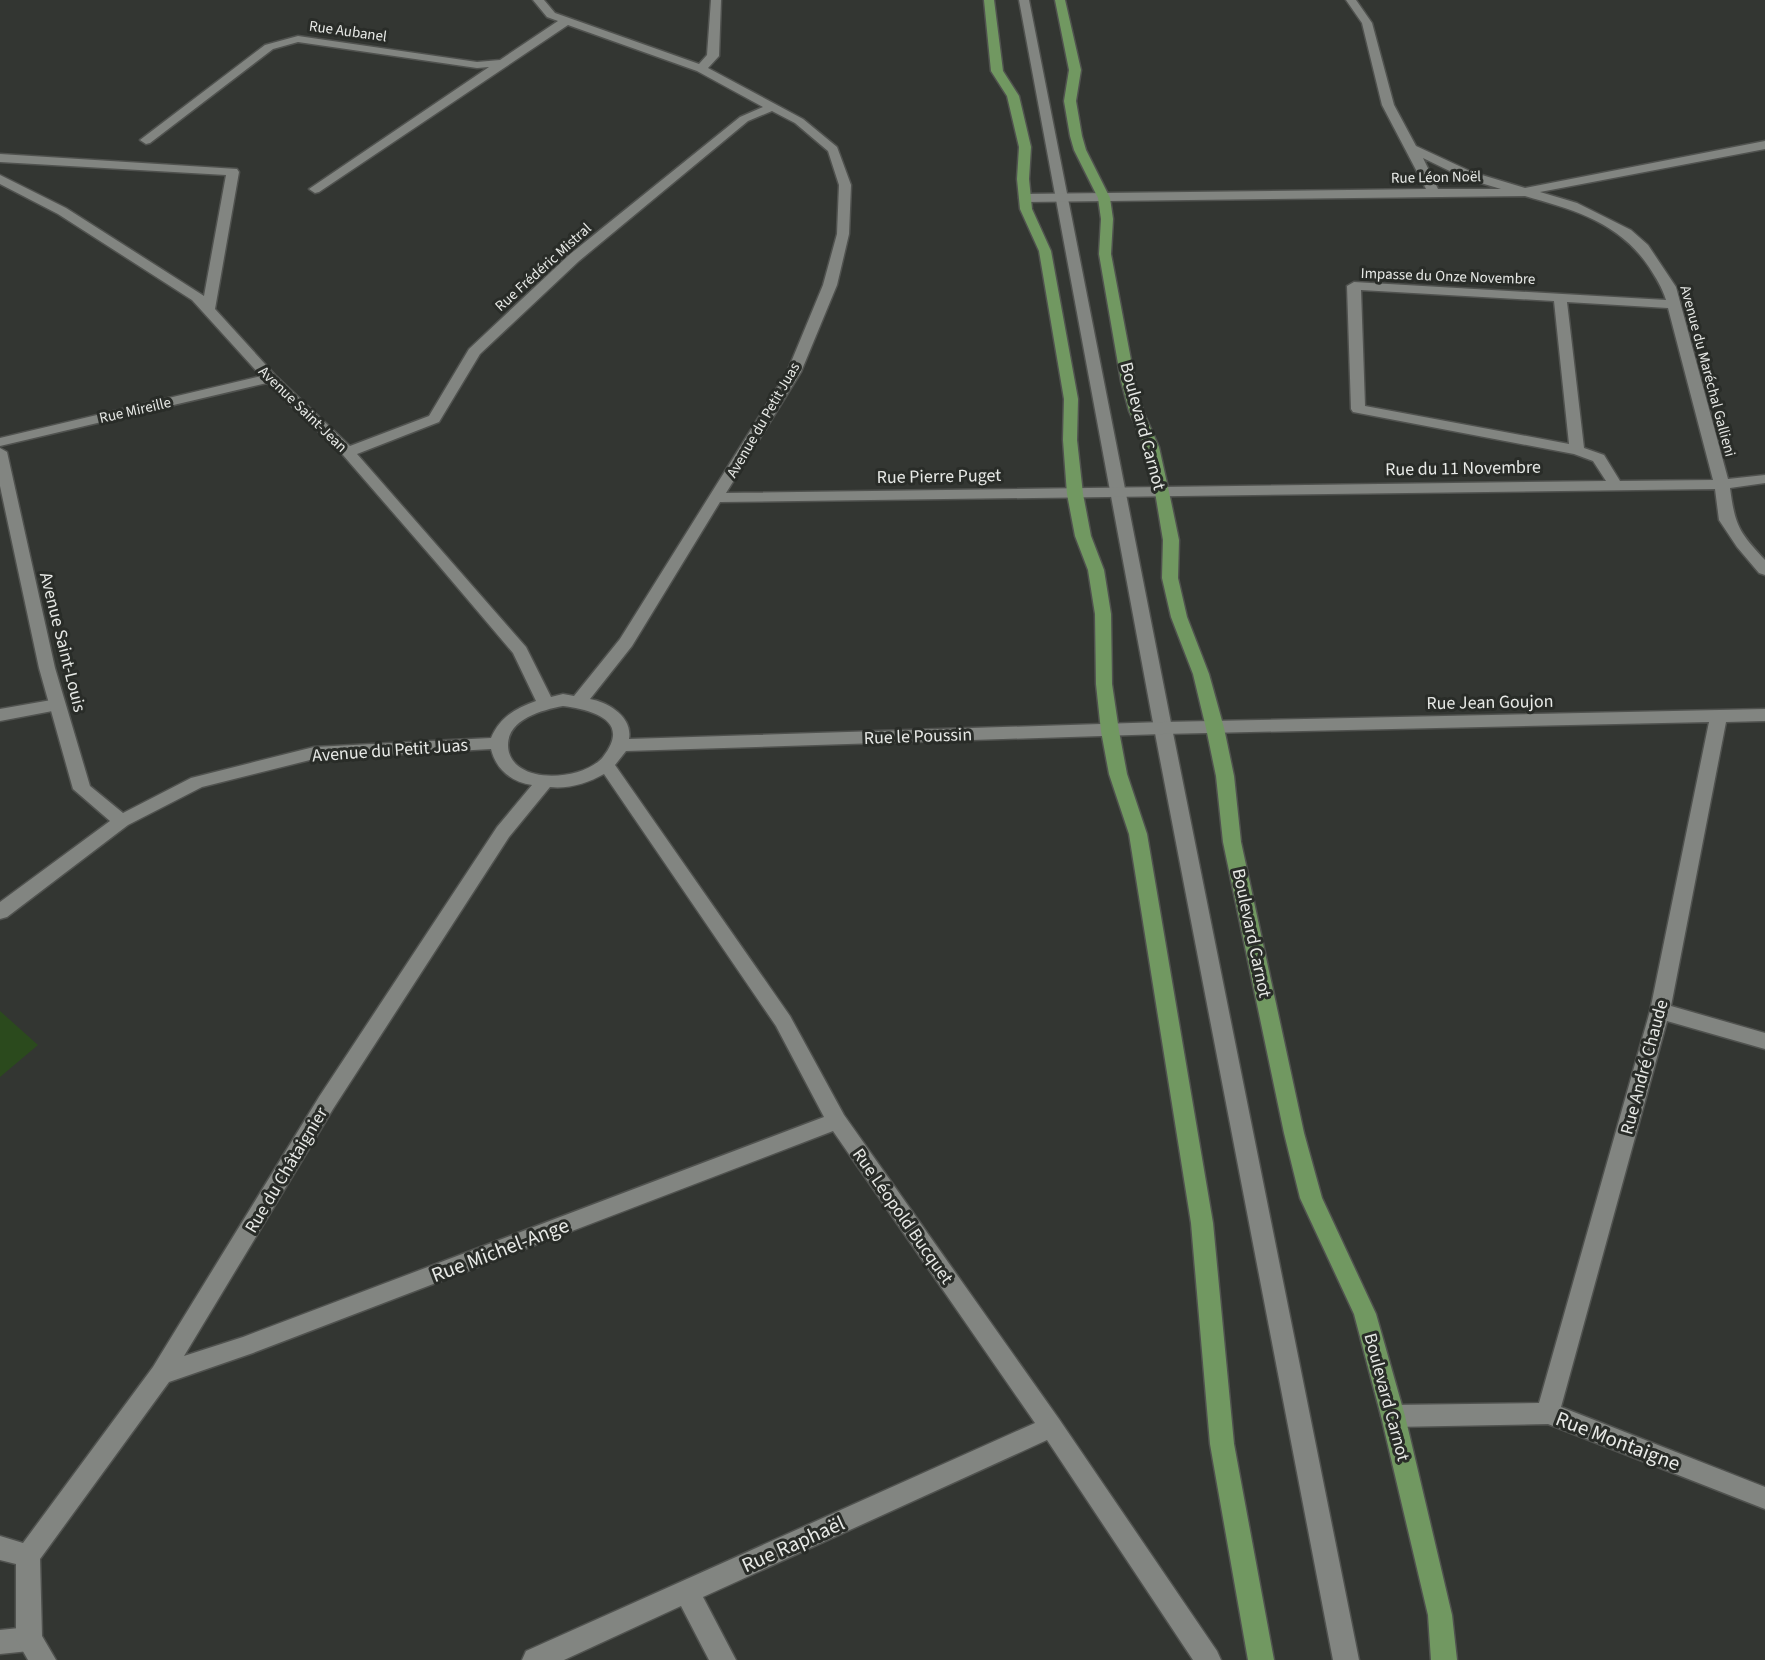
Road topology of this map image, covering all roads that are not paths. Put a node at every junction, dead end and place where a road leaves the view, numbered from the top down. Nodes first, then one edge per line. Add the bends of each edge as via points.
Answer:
1 (538, 0) edge
2 (716, 0) edge
3 (989, 0) edge
4 (1024, 0) edge
5 (1060, 0) edge
6 (1351, 0) edge
7 (566, 21) junction
8 (504, 63) junction
9 (701, 69) junction
10 (772, 106) junction
11 (147, 140) dead end
12 (1765, 145) edge
13 (1412, 148) junction
14 (0, 158) edge
15 (0, 179) edge
16 (315, 189) dead end
17 (1524, 192) junction
18 (1434, 194) junction
19 (1062, 197) junction
20 (1025, 198) junction
21 (1104, 198) junction
22 (1560, 298) junction
23 (1674, 304) junction
24 (208, 309) junction
25 (270, 378) junction
26 (0, 442) edge
27 (1577, 450) junction
28 (0, 452) edge
29 (348, 452) junction
30 (1765, 479) edge
31 (1722, 484) junction
32 (1616, 486) junction
33 (1162, 492) junction
34 (1119, 493) junction
35 (1075, 494) junction
36 (717, 498) junction
37 (1765, 570) edge
38 (579, 701) junction
39 (546, 703) junction
40 (57, 705) junction
41 (0, 715) edge
42 (1765, 715) edge
43 (1718, 717) junction
44 (1163, 728) junction
45 (1215, 728) junction
46 (1110, 731) junction
47 (499, 743) junction
48 (621, 745) junction
49 (607, 766) junction
50 (544, 783) junction
51 (122, 821) junction
52 (0, 912) edge
53 (1660, 1011) junction
54 (1765, 1041) edge
55 (837, 1120) junction
56 (161, 1374) junction
57 (1548, 1413) junction
58 (1394, 1416) junction
59 (1051, 1427) junction
60 (1765, 1498) edge
61 (0, 1548) edge
62 (28, 1556) junction
63 (687, 1592) junction
64 (28, 1639) junction
65 (0, 1642) edge
66 (43, 1660) edge
67 (535, 1660) edge
68 (723, 1660) edge
69 (1208, 1660) edge
70 (1261, 1660) edge
71 (1346, 1660) edge
72 (1444, 1660) edge

1 - 7 street, Avenue du Petit Juas via 551,15
2 - 9 street via 713,56
3 - 20 main road via 997,71 1013,96 1025,147
4 - 19 street
5 - 21 main road, Boulevard Carnot via 1075,70 1070,101 1076,136
6 - 13 street via 1367,23 1388,105
7 - 8 street
7 - 9 street, Avenue du Petit Juas
8 - 11 street, Rue Aubanel via 477,65 298,39 269,47
8 - 16 street
9 - 10 street, Avenue du Petit Juas
10 - 29 street, Rue Frédéric Mistral via 744,118 574,258 474,352 434,419
10 - 36 street, Avenue du Petit Juas via 799,121 833,150 845,185 843,234 830,285 794,372
12 - 17 street, Rue Léon Noël
13 - 17 street, Avenue du Maréchal Gallieni via 1468,175
13 - 18 street
14 - 24 street via 233,172
15 - 24 street, Avenue Saint-Jean via 62,212 197,297
17 - 18 street, Rue Léon Noël
17 - 23 street, Avenue du Maréchal Gallieni via 1574,206 1627,233 1656,266
18 - 21 street, Rue Léon Noël
19 - 20 street
19 - 21 street
19 - 34 street
20 - 35 main road via 1029,218 1045,251 1071,399
21 - 33 main road, Boulevard Carnot via 1105,254 1128,381 1152,447
22 - 23 street, Impasse du Onze Novembre
22 - 27 street, Impasse du Onze Novembre
22 - 27 street, Impasse du Onze Novembre via 1354,286 1358,408
23 - 31 street, Avenue du Maréchal Gallieni
24 - 25 street, Avenue Saint-Jean
25 - 26 street, Rue Mireille
25 - 29 street, Avenue Saint-Jean
27 - 32 street, Impasse du Onze Novembre via 1599,458
28 - 40 street, Avenue Saint-Louis
29 - 39 street, Avenue Saint-Jean via 520,651
30 - 31 street, Rue du 11 Novembre
31 - 32 street, Rue du 11 Novembre
31 - 37 street, Avenue du Maréchal Gallieni via 1728,520 1742,544
32 - 33 street, Rue du 11 Novembre
33 - 34 street, Rue Pierre Puget
33 - 45 main road, Boulevard Carnot via 1171,540 1170,578 1176,608 1201,674
34 - 35 street, Rue Pierre Puget
34 - 44 street
35 - 36 street, Rue Pierre Puget
35 - 46 main road via 1083,536 1096,570 1103,614 1104,684
36 - 38 street, Avenue du Petit Juas via 626,642
38 - 39 street
38 - 48 street via 609,712 618,721
39 - 47 street via 514,718
40 - 41 street
40 - 51 street, Avenue Saint-Louis via 82,789
42 - 43 street, Rue Jean Goujon
43 - 45 street, Rue Jean Goujon
43 - 53 street, Rue André Chaude
44 - 45 street, Rue le Poussin
44 - 46 street, Rue le Poussin
44 - 71 street
45 - 58 main road, Boulevard Carnot via 1226,776 1232,842 1294,1133 1311,1198 1365,1314
46 - 48 street, Rue le Poussin
46 - 70 main road via 1118,774 1138,834 1202,1222 1219,1416
47 - 50 street via 500,756 509,769
47 - 51 street, Avenue du Petit Juas via 314,753 197,782
48 - 49 street
49 - 50 street via 578,780
49 - 55 street, Rue Léopold Bucquet via 783,1021
50 - 56 street, Rue du Châtaignier via 502,832 326,1103
51 - 52 street, Avenue du Petit Juas
53 - 54 street
53 - 57 street, Rue André Chaude
55 - 56 street, Rue Michel-Ange via 245,1346
55 - 59 street, Rue Léopold Bucquet
56 - 62 street, Rue du Châtaignier
57 - 58 street, Rue Montaigne
57 - 60 street, Rue Montaigne
58 - 72 main road, Boulevard Carnot via 1440,1614
59 - 63 street, Rue Raphaël
59 - 69 street, Rue Léopold Bucquet
61 - 62 street
62 - 64 street
63 - 67 street, Rue Raphaël
63 - 68 street
64 - 65 street
64 - 66 street

